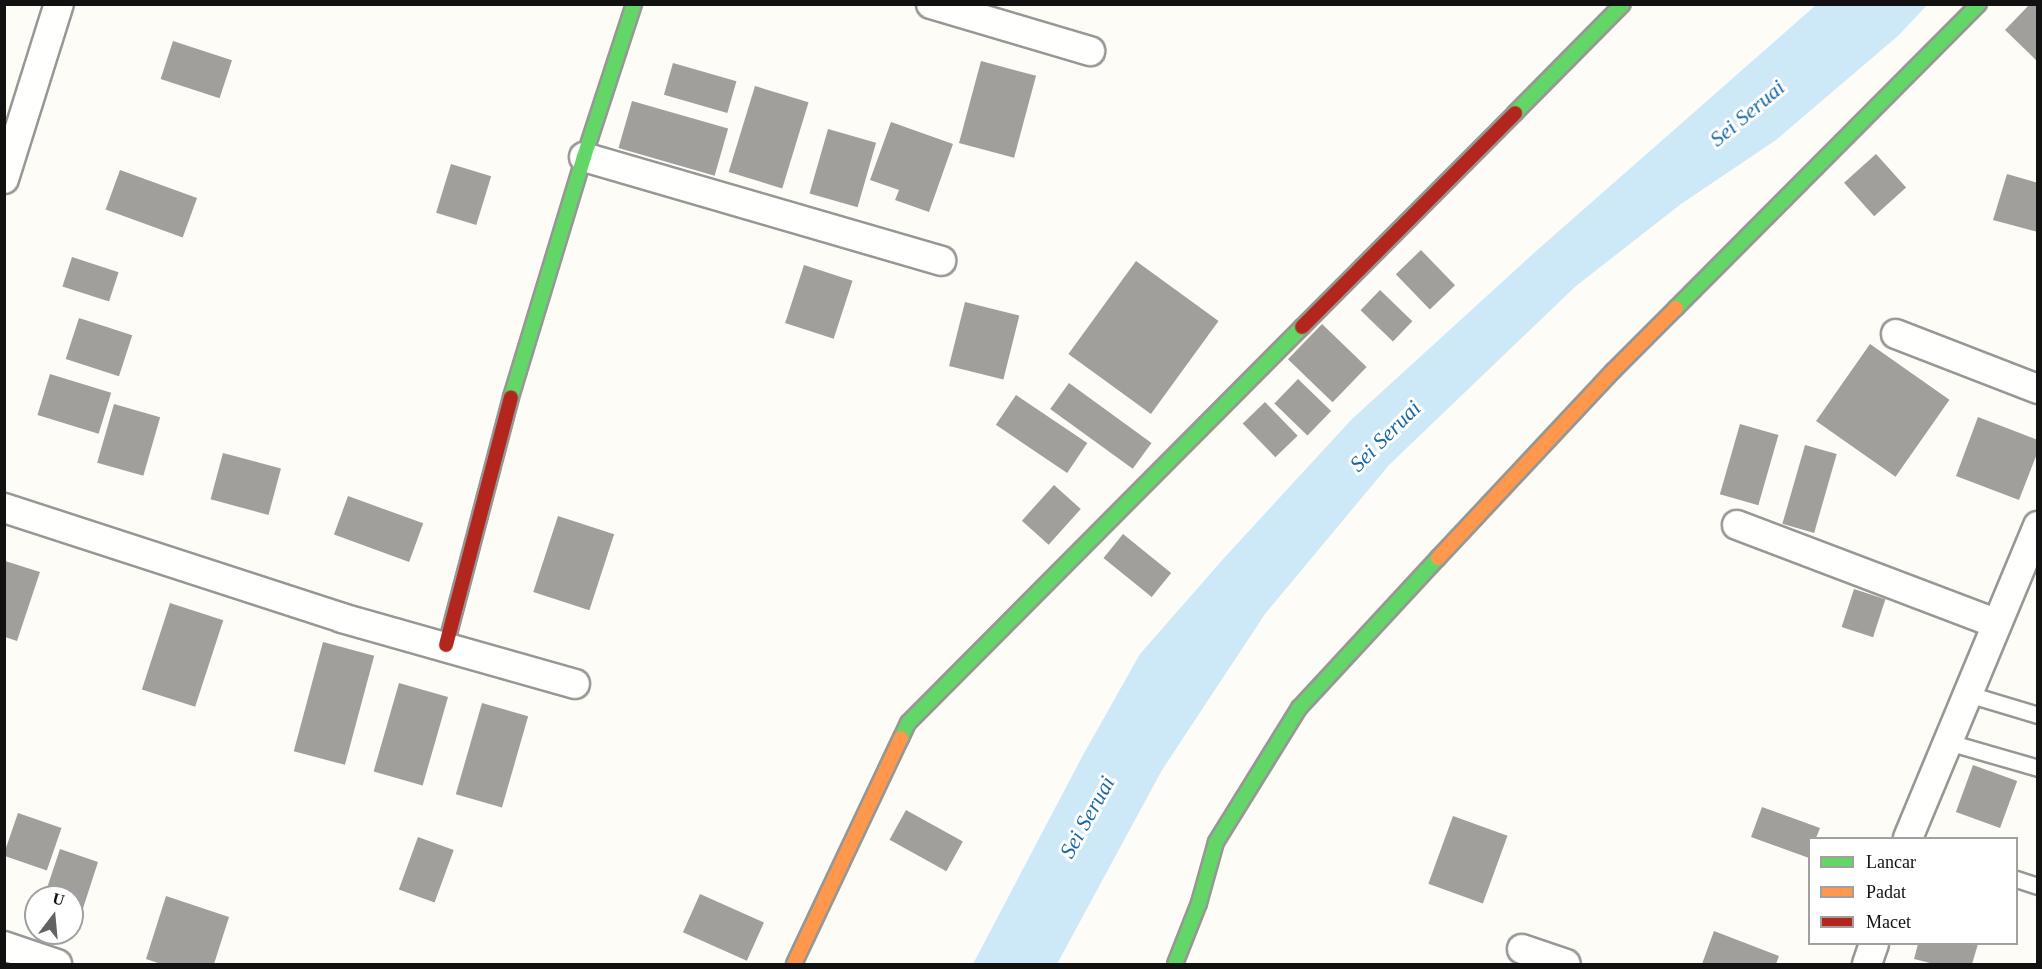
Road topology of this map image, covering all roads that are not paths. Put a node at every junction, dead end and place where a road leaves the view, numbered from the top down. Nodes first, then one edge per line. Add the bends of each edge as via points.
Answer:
1 (59, 4) edge
2 (634, 4) edge
3 (931, 4) edge
4 (1623, 4) edge
5 (1979, 4) edge
6 (1090, 51) dead end
7 (584, 157) junction
8 (4, 179) edge
9 (941, 261) dead end
10 (1896, 334) dead end
11 (2037, 389) edge
12 (4, 508) edge
13 (1737, 525) dead end
14 (2037, 526) edge
15 (1997, 624) junction
16 (446, 645) junction
17 (575, 684) dead end
18 (1968, 694) junction
19 (2037, 715) edge
20 (1948, 742) junction
21 (2037, 768) edge
22 (1908, 837) edge
23 (2018, 880) edge
24 (2037, 886) edge
25 (1874, 945) edge
26 (4, 946) edge
27 (1522, 949) dead end
28 (57, 964) edge
29 (794, 964) edge
30 (1175, 964) edge
31 (1566, 964) edge
32 (1867, 964) edge

1 - 8 street
2 - 7 street
3 - 6 street
4 - 29 street via 908,723
5 - 30 street via 1613,370 1299,708 1216,842 1199,903
7 - 9 street
7 - 16 street via 514,387
10 - 11 street
12 - 16 street via 342,618
13 - 15 street
14 - 15 street
15 - 18 street
16 - 17 street
18 - 19 lane
18 - 20 street
20 - 21 lane
20 - 22 street
23 - 24 lane
25 - 32 street
26 - 28 street
27 - 31 street

